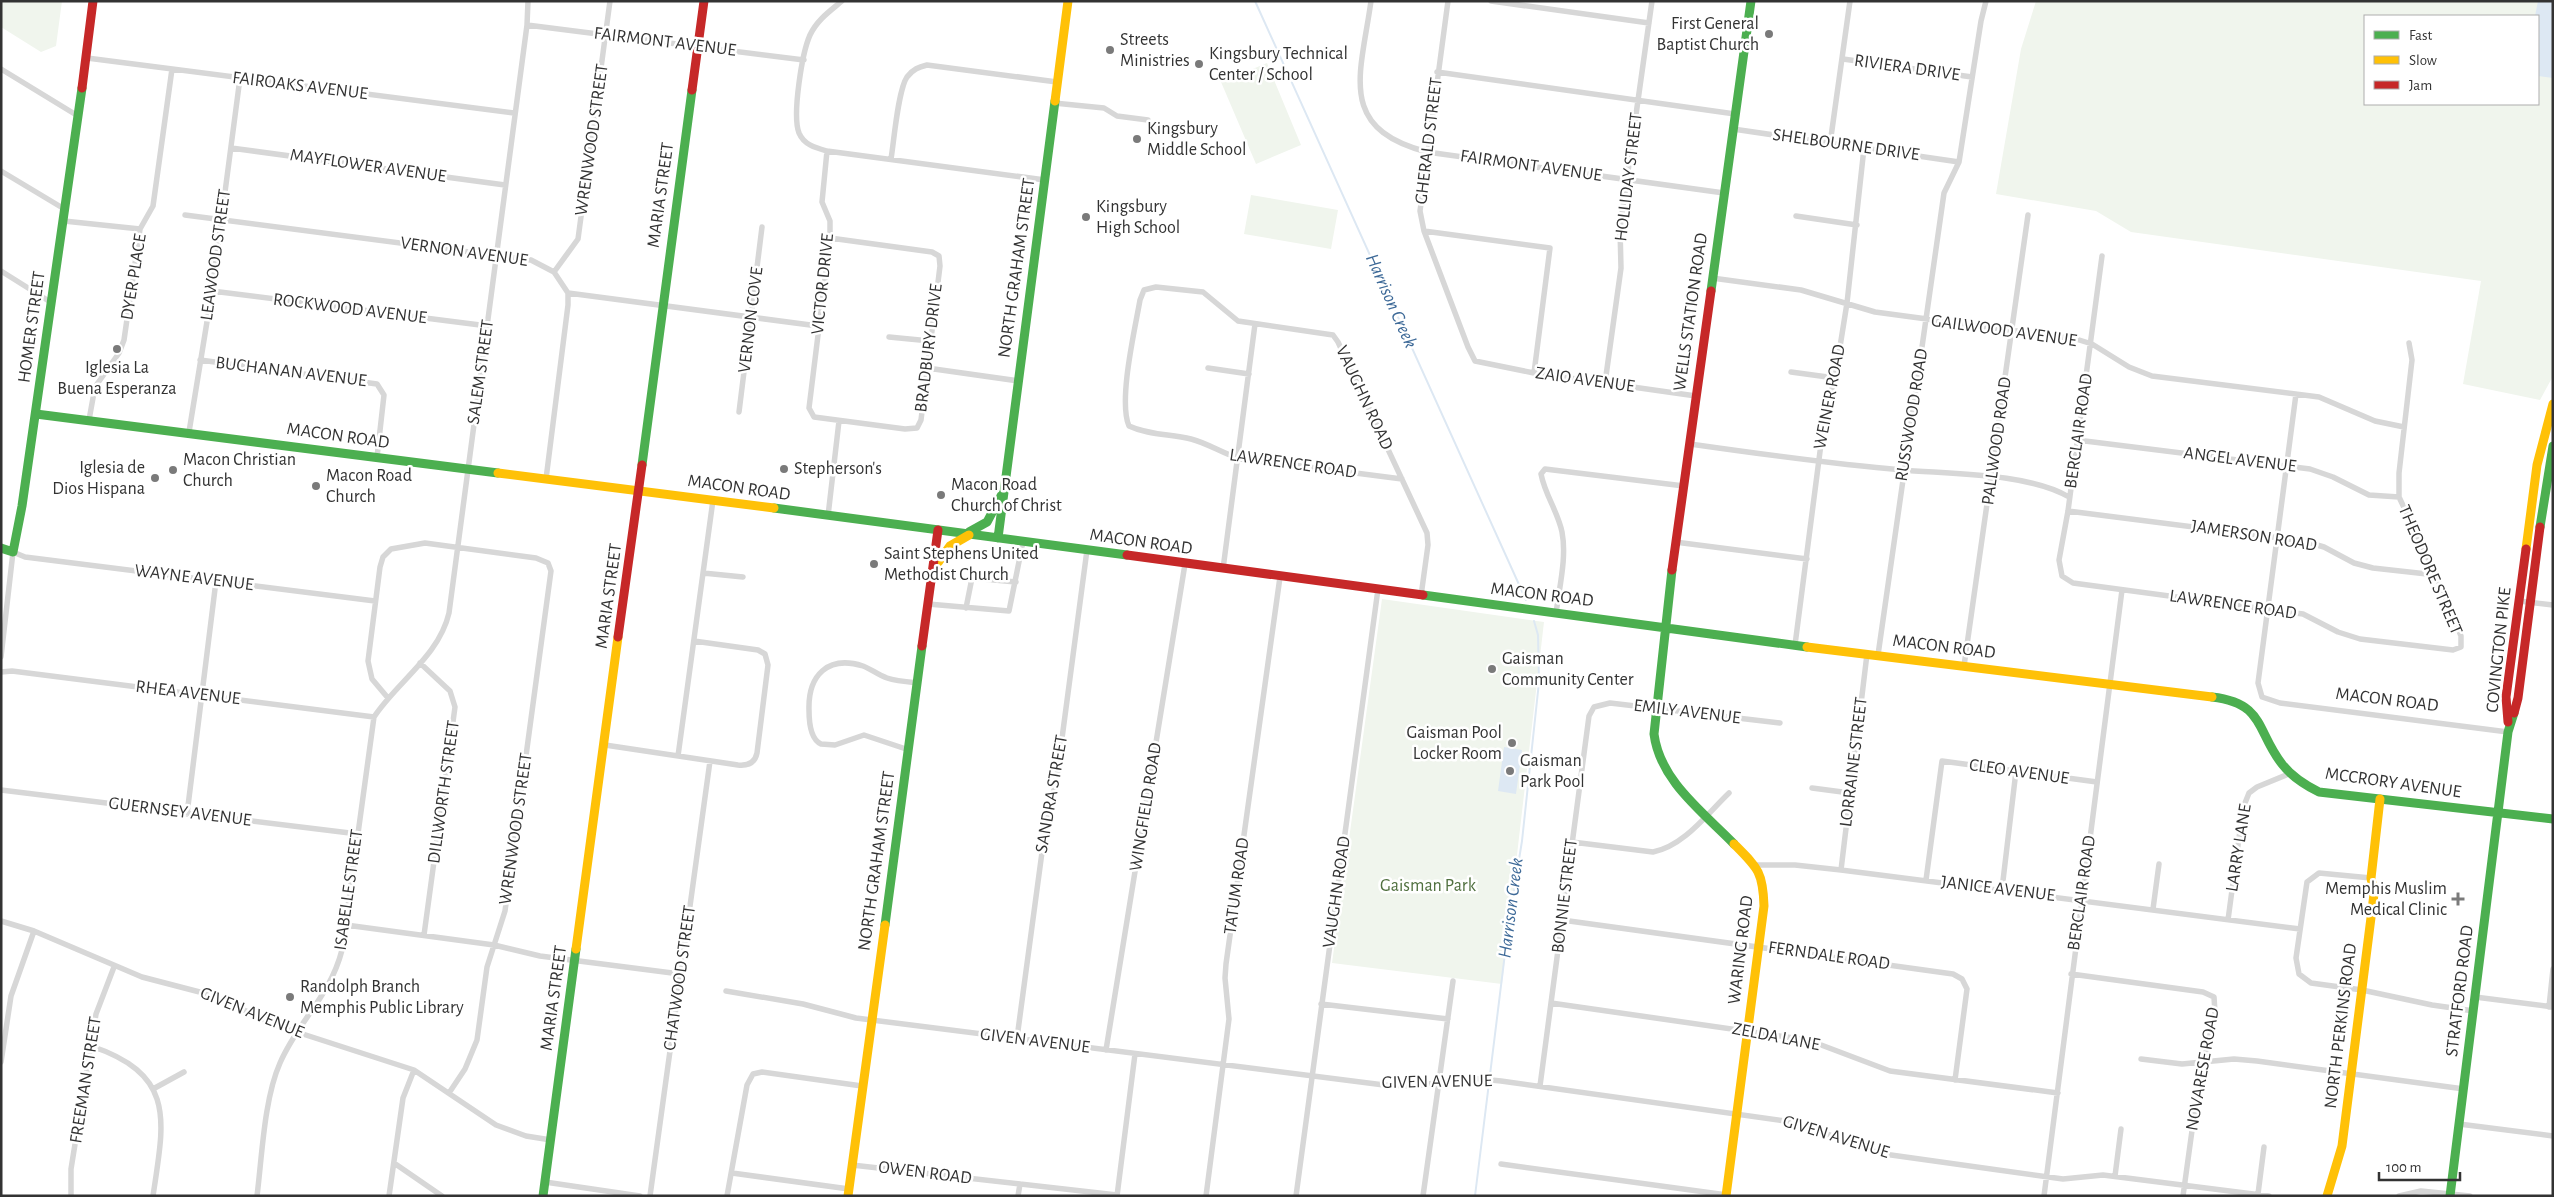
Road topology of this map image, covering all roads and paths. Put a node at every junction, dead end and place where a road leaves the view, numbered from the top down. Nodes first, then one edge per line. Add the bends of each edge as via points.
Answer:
1 (93, 1) edge
2 (528, 1) edge
3 (610, 1) edge
4 (704, 1) edge
5 (842, 1) edge
6 (1068, 1) edge
7 (1371, 1) edge
8 (1448, 1) edge
9 (1491, 1) edge
10 (1652, 1) edge
11 (1751, 1) edge
12 (1850, 1) edge
13 (1986, 1) edge
14 (1648, 22) junction
15 (527, 25) junction
16 (606, 35) junction
17 (698, 45) junction
18 (87, 58) junction
19 (1843, 59) junction
20 (804, 60) junction
21 (1, 69) edge
22 (172, 69) junction
23 (1437, 72) junction
24 (1972, 77) junction
25 (240, 78) junction
26 (1057, 82) junction
27 (1638, 100) junction
28 (1054, 103) junction
29 (514, 113) junction
30 (1735, 114) junction
31 (78, 116) junction
32 (1148, 120) dead end
33 (1733, 129) junction
34 (1830, 144) junction
35 (231, 148) junction
36 (1864, 148) junction
37 (827, 152) junction
38 (1427, 152) junction
39 (891, 159) junction
40 (1959, 162) junction
41 (1, 171) edge
42 (1045, 180) junction
43 (1627, 180) junction
44 (505, 185) junction
45 (1724, 193) junction
46 (66, 210) junction
47 (185, 215) dead end
48 (2028, 215) dead end
49 (1796, 216) dead end
50 (221, 219) junction
51 (64, 221) junction
52 (1857, 225) junction
53 (762, 227) dead end
54 (140, 229) junction
55 (1424, 231) junction
56 (830, 238) junction
57 (496, 255) junction
58 (2102, 256) dead end
59 (1, 272) edge
60 (554, 272) junction
61 (1712, 278) junction
62 (212, 292) junction
63 (568, 293) junction
64 (52, 303) junction
65 (1846, 303) junction
66 (662, 306) junction
67 (751, 317) junction
68 (1926, 320) junction
69 (1256, 324) junction
70 (488, 326) junction
71 (818, 326) junction
72 (2012, 331) junction
73 (889, 337) dead end
74 (930, 341) junction
75 (2409, 343) dead end
76 (2092, 344) junction
77 (200, 360) junction
78 (1476, 361) joint
79 (927, 368) junction
80 (1208, 368) dead end
81 (1534, 372) junction
82 (1791, 372) dead end
83 (1249, 374) junction
84 (1835, 378) junction
85 (1019, 381) junction
86 (1605, 383) junction
87 (2296, 394) junction
88 (1696, 396) junction
89 (2553, 404) edge
90 (739, 412) dead end
91 (36, 414) junction
92 (89, 420) junction
93 (838, 420) junction
94 (1129, 426) joint
95 (2404, 427) junction
96 (189, 432) junction
97 (2077, 440) junction
98 (1690, 444) junction
99 (2553, 446) edge
100 (377, 457) junction
101 (1238, 458) junction
102 (1818, 462) junction
103 (2287, 466) junction
104 (467, 469) junction
105 (1903, 470) junction
106 (1992, 478) junction
107 (546, 479) junction
108 (1402, 479) junction
109 (1684, 486) junction
110 (639, 491) junction
111 (1004, 491) junction
112 (2069, 497) junction
113 (2399, 497) junction
114 (713, 500) junction
115 (2068, 510) junction
116 (828, 516) junction
117 (938, 530) junction
118 (965, 534) junction
119 (2279, 536) junction
120 (998, 538) junction
121 (1023, 542) junction
122 (1675, 542) junction
123 (1, 548) edge
124 (458, 548) junction
125 (1087, 550) junction
126 (13, 552) junction
127 (1807, 559) junction
128 (1184, 564) junction
129 (1223, 569) junction
130 (932, 570) junction
131 (703, 573) junction
132 (2436, 575) junction
133 (2062, 576) joint
134 (742, 577) dead end
135 (1280, 577) junction
136 (216, 581) junction
137 (1016, 582) junction
138 (1378, 589) junction
139 (2122, 590) junction
140 (1421, 596) junction
141 (375, 601) junction
142 (2519, 601) junction
143 (2530, 602) junction
144 (928, 604) junction
145 (2553, 605) edge
146 (966, 608) junction
147 (2270, 608) junction
148 (1556, 614) junction
149 (1664, 627) junction
150 (694, 641) junction
151 (1795, 646) junction
152 (2461, 647) joint
153 (1867, 654) junction
154 (1878, 655) junction
155 (1, 657) edge
156 (420, 663) junction
157 (1964, 666) junction
158 (1, 672) edge
159 (918, 683) junction
160 (2109, 683) junction
161 (202, 695) junction
162 (388, 698) junction
163 (2241, 704) joint
164 (1594, 707) joint
165 (1655, 709) junction
166 (374, 718) junction
167 (1780, 723) dead end
168 (2508, 732) junction
169 (605, 745) junction
170 (909, 750) junction
171 (678, 756) junction
172 (710, 761) junction
173 (2016, 771) junction
174 (2291, 773) junction
175 (2097, 782) junction
176 (1812, 788) dead end
177 (1, 790) edge
178 (1729, 793) dead end
179 (1850, 793) junction
180 (2380, 800) junction
181 (187, 814) junction
182 (2498, 814) junction
183 (1705, 816) junction
184 (2553, 820) edge
185 (358, 834) junction
186 (1572, 842) junction
187 (2159, 864) dead end
188 (1756, 865) junction
189 (1841, 870) junction
190 (2371, 878) junction
191 (1926, 880) junction
192 (2002, 889) junction
193 (2080, 899) junction
194 (2154, 908) junction
195 (1562, 920) junction
196 (2228, 920) junction
197 (1, 921) edge
198 (346, 924) junction
199 (2300, 929) junction
200 (34, 931) junction
201 (424, 935) junction
202 (494, 945) junction
203 (1759, 946) junction
204 (576, 961) junction
205 (114, 967) junction
206 (2553, 969) edge
207 (680, 974) junction
208 (2071, 974) junction
209 (1453, 981) dead end
210 (2362, 990) junction
211 (726, 991) dead end
212 (2475, 997) junction
213 (1551, 1003) junction
214 (1321, 1004) junction
215 (2551, 1007) edge
216 (2474, 1011) junction
217 (870, 1019) junction
218 (1448, 1019) junction
219 (1748, 1030) junction
220 (297, 1032) junction
221 (3, 1034) edge
222 (1017, 1038) junction
223 (91, 1046) junction
224 (1106, 1050) junction
225 (1135, 1054) junction
226 (2141, 1059) dead end
227 (1, 1062) edge
228 (2205, 1062) junction
229 (1224, 1065) junction
230 (414, 1070) junction
231 (184, 1072) dead end
232 (2351, 1074) junction
233 (1312, 1076) junction
234 (1955, 1080) junction
235 (1440, 1082) junction
236 (862, 1086) junction
237 (1540, 1086) junction
238 (153, 1089) junction
239 (2464, 1089) junction
240 (449, 1093) junction
241 (2058, 1093) junction
242 (1737, 1112) junction
243 (2459, 1124) junction
244 (2121, 1129) dead end
245 (2553, 1136) edge
246 (551, 1140) junction
247 (2264, 1147) dead end
248 (394, 1163) junction
249 (1501, 1164) dead end
250 (852, 1165) junction
251 (732, 1173) junction
252 (2046, 1176) junction
253 (2115, 1176) junction
254 (545, 1182) junction
255 (1020, 1184) junction
256 (2185, 1185) junction
257 (849, 1192) edge
258 (2258, 1194) junction
259 (2451, 1194) edge
260 (1117, 1195) edge
261 (1726, 1195) edge
262 (71, 1196) edge
263 (153, 1196) edge
264 (257, 1196) edge
265 (389, 1196) edge
266 (442, 1196) edge
267 (543, 1196) edge
268 (640, 1196) edge
269 (650, 1196) edge
270 (727, 1196) edge
271 (1018, 1196) edge
272 (1206, 1196) edge
273 (1296, 1196) edge
274 (1424, 1196) edge
275 (2044, 1196) edge
276 (2183, 1196) edge
277 (2269, 1196) edge
278 (2327, 1196) edge
279 (2399, 1196) edge
280 (2470, 1196) edge

1 - 18 main road, HOMER STREET
2 - 15 street, SALEM STREET
3 - 16 street, WRENWOOD STREET
4 - 17 main road, MARIA STREET
5 - 20 street via 821,18
6 - 26 main road, NORTH GRAHAM STREET
7 - 38 street, FAIRMONT AVENUE via 1360,82 1361,100 1367,117 1384,135
8 - 23 street, GHERALD STREET
9 - 14 street
10 - 14 street, HOLLIDAY STREET
11 - 30 main road, WELLS STATION ROAD
12 - 19 street
13 - 24 street, RUSSWOOD ROAD
14 - 27 street, HOLLIDAY STREET
15 - 16 street, FAIRMONT AVENUE
15 - 29 street, SALEM STREET
16 - 17 street, FAIRMONT AVENUE
16 - 60 street, WRENWOOD STREET via 578,239
17 - 20 street, FAIRMONT AVENUE
17 - 66 main road, MARIA STREET
18 - 22 street, FAIROAKS AVENUE
18 - 31 main road, HOMER STREET
19 - 24 street, RIVIERA DRIVE
19 - 34 street
20 - 37 street via 796,118 799,133 809,146
21 - 31 street
22 - 25 street, FAIROAKS AVENUE
22 - 54 street, DYER PLACE via 153,206
23 - 27 street
23 - 38 street, GHERALD STREET
24 - 40 street, RUSSWOOD ROAD
25 - 29 street, FAIROAKS AVENUE
25 - 35 street, LEAWOOD STREET
26 - 28 main road, NORTH GRAHAM STREET
26 - 39 street via 927,64 914,69 906,78 900,98
27 - 30 street
27 - 43 street, HOLLIDAY STREET
28 - 32 street via 1104,108 1117,116
28 - 42 main road, NORTH GRAHAM STREET
29 - 44 street, SALEM STREET
30 - 33 main road, WELLS STATION ROAD
31 - 46 main road, HOMER STREET
33 - 34 street, SHELBOURNE DRIVE
33 - 45 main road, WELLS STATION ROAD
34 - 36 street, SHELBOURNE DRIVE
35 - 44 street, MAYFLOWER AVENUE
35 - 50 street, LEAWOOD STREET
36 - 40 street, SHELBOURNE DRIVE
36 - 52 street, WEINER ROAD via 1858,184
37 - 39 street
37 - 56 street, VICTOR DRIVE via 822,202 830,222
38 - 43 street, FAIRMONT AVENUE
38 - 55 street, GHERALD STREET via 1420,211
39 - 42 street
40 - 68 street, RUSSWOOD ROAD via 1944,193
41 - 46 street
42 - 85 main road, NORTH GRAHAM STREET
43 - 45 street, FAIRMONT AVENUE
43 - 86 street, HOLLIDAY STREET via 1620,228 1620,274
44 - 57 street, SALEM STREET
45 - 61 main road, WELLS STATION ROAD
46 - 51 main road, HOMER STREET
47 - 50 street, VERNON AVENUE
48 - 72 street, PALLWOOD ROAD
49 - 52 street
50 - 57 street, VERNON AVENUE
50 - 62 street, LEAWOOD STREET
51 - 54 street
51 - 64 main road, HOMER STREET
52 - 65 street, WEINER ROAD
53 - 67 street, VERNON COVE
54 - 92 street, DYER PLACE via 124,340 119,353 95,386
55 - 78 street, GHERALD STREET
55 - 81 street via 1550,248
56 - 71 street, VICTOR DRIVE
56 - 74 street, BRADBURY DRIVE via 932,252 939,256
57 - 60 street, VERNON AVENUE via 530,260
57 - 70 street, SALEM STREET
58 - 76 street, BERCLAIR ROAD
59 - 64 street
60 - 63 street, VERNON AVENUE
61 - 65 street, GAILWOOD AVENUE via 1801,290
61 - 88 main road, WELLS STATION ROAD
62 - 70 street, ROCKWOOD AVENUE
62 - 77 street, LEAWOOD STREET
63 - 66 street
63 - 107 street
64 - 91 main road, HOMER STREET
65 - 68 street, GAILWOOD AVENUE via 1875,312
65 - 84 street, WEINER ROAD
66 - 67 street
66 - 110 main road, MARIA STREET
67 - 71 street
67 - 90 street, VERNON COVE
68 - 72 street, GAILWOOD AVENUE
68 - 105 street, RUSSWOOD ROAD
69 - 83 street
69 - 94 street, VAUGHN ROAD via 1238,321 1203,292 1156,287 1144,290 1129,363 1126,418
69 - 108 street, VAUGHN ROAD via 1333,335
70 - 104 street, SALEM STREET
71 - 93 street, VICTOR DRIVE via 809,408 814,417
72 - 76 street, GAILWOOD AVENUE
72 - 106 street, PALLWOOD ROAD
73 - 74 street
74 - 79 street, BRADBURY DRIVE
75 - 95 street, THEODORE STREET via 2412,360
76 - 87 street, GAILWOOD AVENUE via 2129,367 2152,376
76 - 97 street, BERCLAIR ROAD
77 - 96 street, LEAWOOD STREET
77 - 100 street, BUCHANAN AVENUE via 371,382 381,387 384,402
78 - 81 street, ZAIO AVENUE
79 - 85 street
79 - 93 street, BRADBURY DRIVE via 917,428
80 - 83 street
81 - 86 street, ZAIO AVENUE
82 - 84 street
83 - 101 street
84 - 102 street, WEINER ROAD via 1825,408
85 - 111 main road, NORTH GRAHAM STREET
86 - 88 street, ZAIO AVENUE
87 - 95 street, GAILWOOD AVENUE via 2320,397 2376,421
87 - 103 street
88 - 98 main road, WELLS STATION ROAD
89 - 142 main road, COVINGTON PIKE via 2537,465
91 - 92 main road, MACON ROAD
91 - 126 main road, HOMER STREET
92 - 96 main road, MACON ROAD
93 - 116 street
94 - 101 street, LAWRENCE ROAD via 1140,431 1194,440
95 - 113 street, THEODORE STREET
96 - 100 main road, MACON ROAD
97 - 103 street, ANGEL AVENUE
97 - 112 street, BERCLAIR ROAD
98 - 102 street
98 - 109 main road, WELLS STATION ROAD
99 - 143 main road, COVINGTON PIKE
100 - 104 main road, MACON ROAD
101 - 108 street, LAWRENCE ROAD
101 - 129 street
102 - 105 street
102 - 127 street, WEINER ROAD
103 - 113 street, ANGEL AVENUE via 2333,477 2369,495
103 - 119 street
104 - 107 main road, MACON ROAD
104 - 124 street, SALEM STREET
105 - 106 street
105 - 154 street, RUSSWOOD ROAD
106 - 112 street via 2044,485
106 - 157 street, PALLWOOD ROAD
107 - 110 main road, MACON ROAD
108 - 140 street, VAUGHN ROAD via 1427,533
109 - 122 main road, WELLS STATION ROAD
109 - 148 street via 1545,469 1541,474 1543,486 1562,531 1564,547
110 - 114 main road, MACON ROAD
110 - 169 main road, MARIA STREET
111 - 118 main road via 986,524
111 - 120 main road, NORTH GRAHAM STREET
112 - 115 street, BERCLAIR ROAD
113 - 132 street, THEODORE STREET
114 - 116 main road, MACON ROAD
114 - 131 street
115 - 119 street, JAMERSON ROAD
115 - 133 street, BERCLAIR ROAD via 2059,560
116 - 117 main road, MACON ROAD
117 - 118 main road, MACON ROAD
117 - 130 main road, NORTH GRAHAM STREET
118 - 120 main road, MACON ROAD
118 - 130 main road via 950,546
119 - 132 street, JAMERSON ROAD via 2324,547 2354,563 2373,568
119 - 147 street
120 - 121 main road, MACON ROAD
121 - 125 main road, MACON ROAD
121 - 137 street
122 - 127 street
122 - 149 main road, WELLS STATION ROAD
123 - 126 main road
124 - 141 street via 426,543 391,549 381,561
124 - 156 street, SALEM STREET via 447,620 437,642
124 - 202 street, WRENWOOD STREET via 544,559 551,571 505,912
125 - 128 main road, MACON ROAD
125 - 222 street, SANDRA STREET
126 - 136 street, WAYNE AVENUE via 24,557
126 - 155 street, HOMER STREET
127 - 151 street, WEINER ROAD
128 - 129 main road, MACON ROAD
128 - 224 street, WINGFIELD ROAD
129 - 135 main road, MACON ROAD
130 - 144 main road, NORTH GRAHAM STREET
131 - 134 street
131 - 150 street
132 - 152 street, THEODORE STREET via 2461,636
133 - 139 street, LAWRENCE ROAD via 2074,583
135 - 138 main road, MACON ROAD
135 - 229 street, TATUM ROAD via 1226,964 1230,1019
136 - 141 street, WAYNE AVENUE
136 - 161 street
137 - 146 street via 1009,611
137 - 146 street via 972,578
138 - 140 main road, MACON ROAD
138 - 214 street, VAUGHN ROAD
139 - 147 street, LAWRENCE ROAD
139 - 160 street, BERCLAIR ROAD
140 - 148 main road, MACON ROAD
141 - 162 street via 368,665 372,679
142 - 143 street
142 - 168 main road, COVINGTON PIKE via 2506,697
143 - 145 street
143 - 168 main road, COVINGTON PIKE via 2518,698
144 - 146 street
144 - 159 main road, NORTH GRAHAM STREET
147 - 152 street, LAWRENCE ROAD via 2303,614 2360,639 2453,650
147 - 168 street, MACON ROAD via 2258,683 2262,697 2280,703
148 - 149 main road, MACON ROAD
149 - 151 main road, MACON ROAD
149 - 165 main road, WARING ROAD
150 - 171 street
150 - 172 street via 762,652 768,665 754,761 749,764
151 - 153 main road, MACON ROAD
153 - 154 main road, MACON ROAD
153 - 179 street, LORRAINE STREET
154 - 157 main road, MACON ROAD
156 - 162 street, SALEM STREET
156 - 201 street, DILLWORTH STREET via 450,691 455,707
157 - 160 main road, MACON ROAD
158 - 161 street, RHEA AVENUE via 9,670
159 - 170 main road, NORTH GRAHAM STREET
159 - 170 street via 886,678 858,665 836,663 817,676 809,702 812,732 821,744 835,746 864,735
160 - 163 main road, MACON ROAD via 2222,698
160 - 175 street, BERCLAIR ROAD
161 - 166 street, RHEA AVENUE
161 - 181 street
162 - 166 street, SALEM STREET
163 - 174 main road, MCCRORY AVENUE via 2264,727 2279,760
164 - 165 street, EMILY AVENUE via 1610,703
164 - 186 street, BONNIE STREET via 1589,716
165 - 167 street, EMILY AVENUE
165 - 183 main road, WARING ROAD via 1654,734 1662,766
166 - 185 street, ISABELLE STREET
168 - 182 main road, STRATFORD ROAD
169 - 171 street
169 - 204 main road, MARIA STREET
170 - 217 main road, NORTH GRAHAM STREET
171 - 172 street
172 - 207 street, CHATWOOD STREET
173 - 175 street, CLEO AVENUE
173 - 191 street, CLEO AVENUE via 1942,761
173 - 192 street
174 - 180 main road, MCCRORY AVENUE via 2319,792
174 - 196 street, LARRY LANE via 2249,793 2243,808
175 - 193 street, BERCLAIR ROAD
176 - 179 street
177 - 181 street, GUERNSEY AVENUE
178 - 183 street
179 - 189 street, LORRAINE STREET
180 - 182 main road, MCCRORY AVENUE
180 - 190 main road, NORTH PERKINS ROAD
181 - 185 street, GUERNSEY AVENUE
182 - 184 main road, MCCRORY AVENUE
182 - 212 main road, STRATFORD ROAD
183 - 186 street via 1678,843 1664,850 1653,852
183 - 188 main road, WARING ROAD
185 - 198 street, ISABELLE STREET
186 - 195 street, BONNIE STREET
187 - 194 street
188 - 189 street, JANICE AVENUE
188 - 203 main road, WARING ROAD via 1765,889
189 - 191 street, JANICE AVENUE
190 - 199 street via 2326,872 2312,876 2307,882
190 - 210 main road, NORTH PERKINS ROAD via 2374,894
191 - 192 street, JANICE AVENUE
192 - 193 street, JANICE AVENUE
193 - 194 street, JANICE AVENUE
193 - 208 street, BERCLAIR ROAD
194 - 196 street, JANICE AVENUE
195 - 203 street, FERNDALE ROAD
195 - 213 street, BONNIE STREET
196 - 199 street, JANICE AVENUE
197 - 200 street, GIVEN AVENUE
198 - 201 street
198 - 220 street, ISABELLE STREET via 340,958 330,983
199 - 210 street via 2296,958 2299,974 2312,983
200 - 205 street, GIVEN AVENUE
200 - 221 street via 14,986
201 - 202 street
202 - 204 street via 521,953
202 - 240 street, WRENWOOD STREET via 486,973 477,1040 468,1063
203 - 219 main road, WARING ROAD
203 - 234 street, FERNDALE ROAD via 1953,974 1962,979 1967,989
204 - 207 street
204 - 246 main road, MARIA STREET
205 - 220 street, GIVEN AVENUE via 215,996
205 - 223 street, FREEMAN STREET via 96,1014
206 - 215 street
207 - 269 street, CHATWOOD STREET
208 - 228 street, NOVARESE ROAD via 2212,995 2216,1008
208 - 241 street, BERCLAIR ROAD
209 - 218 street
210 - 216 street
210 - 232 main road, NORTH PERKINS ROAD
211 - 217 street, GIVEN AVENUE
212 - 215 street
212 - 216 main road, STRATFORD ROAD
213 - 219 street, ZELDA LANE
213 - 237 street, BONNIE STREET
214 - 218 street
214 - 233 street, VAUGHN ROAD
216 - 239 main road, STRATFORD ROAD
217 - 222 street, GIVEN AVENUE
217 - 236 main road, NORTH GRAHAM STREET
218 - 235 street
219 - 234 street, ZELDA LANE via 1808,1040 1890,1071
219 - 242 main road, WARING ROAD
220 - 230 street, GIVEN AVENUE
220 - 264 street, ISABELLE STREET via 275,1074
221 - 227 street
222 - 224 street, GIVEN AVENUE
223 - 238 street via 110,1052 127,1063
223 - 262 street, FREEMAN STREET via 71,1169
224 - 225 street, GIVEN AVENUE
225 - 229 street, GIVEN AVENUE
225 - 260 street
226 - 228 street
228 - 232 street via 2234,1059
228 - 256 street, NOVARESE ROAD via 2197,1095
229 - 233 street, GIVEN AVENUE
229 - 272 street, TATUM ROAD
230 - 240 street, GIVEN AVENUE
230 - 248 street via 403,1098
231 - 238 street
232 - 239 street
232 - 278 main road, NORTH PERKINS ROAD via 2340,1158
233 - 235 street, GIVEN AVENUE via 1393,1086
233 - 273 street, VAUGHN ROAD
234 - 241 street, ZELDA LANE
235 - 237 street, GIVEN AVENUE via 1481,1078
235 - 274 street
236 - 250 main road, NORTH GRAHAM STREET
236 - 251 street via 762,1072 752,1074 747,1085
237 - 242 street, GIVEN AVENUE
238 - 263 street via 161,1111 163,1132
239 - 243 main road, STRATFORD ROAD
240 - 246 street, GIVEN AVENUE via 496,1125 526,1136
241 - 252 street, BERCLAIR ROAD
242 - 252 street, GIVEN AVENUE via 1792,1122 1884,1154
242 - 261 main road, WARING ROAD
243 - 245 street
243 - 259 main road, STRATFORD ROAD
244 - 253 street
246 - 254 main road, MARIA STREET
247 - 258 street
248 - 265 street
248 - 266 street
249 - 261 street
250 - 255 street, OWEN ROAD
250 - 257 main road, NORTH GRAHAM STREET
251 - 257 street
251 - 270 street
252 - 253 street, GIVEN AVENUE via 2063,1179
252 - 275 street, BERCLAIR ROAD
253 - 256 street, GIVEN AVENUE
254 - 267 main road, MARIA STREET
254 - 268 street
255 - 260 street, OWEN ROAD
255 - 271 street
256 - 258 street, GIVEN AVENUE
256 - 276 street, NOVARESE ROAD
258 - 277 street, GIVEN AVENUE
259 - 279 street via 2421,1191
259 - 280 street

